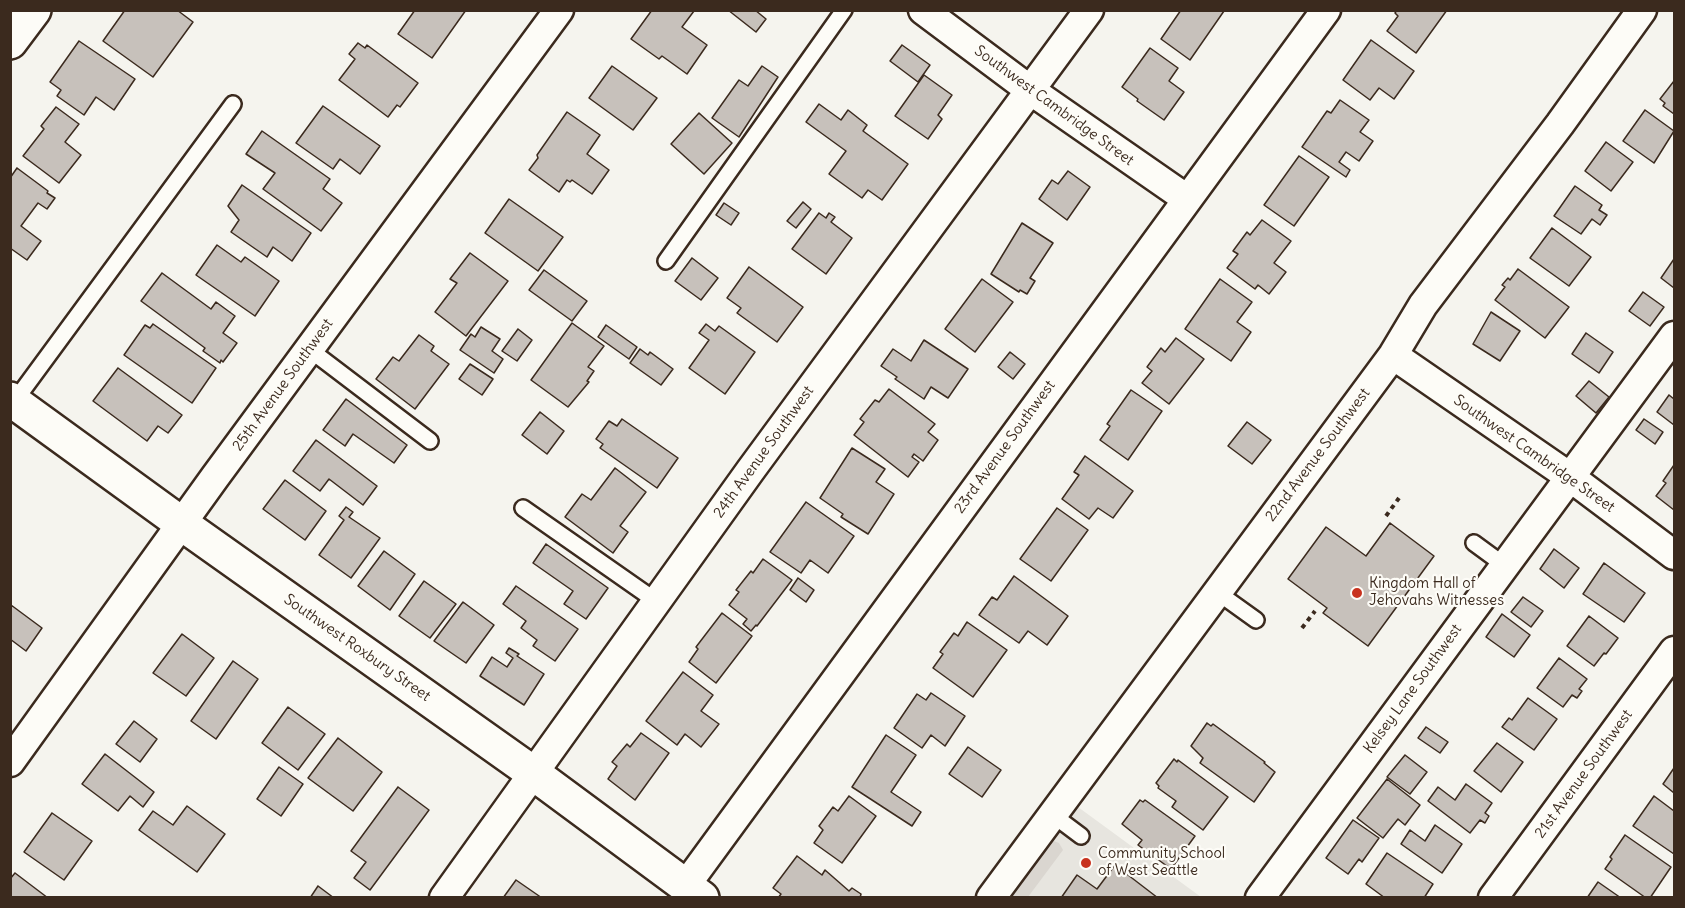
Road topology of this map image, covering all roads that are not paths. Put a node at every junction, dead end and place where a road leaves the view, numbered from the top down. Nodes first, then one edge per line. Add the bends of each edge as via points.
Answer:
1 (34, 10) edge
2 (559, 10) edge
3 (844, 10) edge
4 (923, 10) edge
5 (1089, 10) edge
6 (1326, 10) edge
7 (1642, 10) edge
8 (10, 42) edge
9 (1030, 90) junction
10 (232, 104) dead end
11 (1186, 200) junction
12 (666, 261) dead end
13 (1674, 336) edge
14 (309, 349) junction
15 (1393, 355) junction
16 (12, 400) edge
17 (430, 441) dead end
18 (1570, 477) junction
19 (524, 508) dead end
20 (182, 524) junction
21 (1474, 543) dead end
22 (1674, 555) edge
23 (1504, 565) junction
24 (1217, 592) junction
25 (656, 601) junction
26 (1256, 620) dead end
27 (1674, 651) edge
28 (10, 762) edge
29 (533, 773) junction
30 (1053, 815) junction
31 (1081, 836) dead end
32 (694, 891) edge
33 (444, 897) edge
34 (992, 897) edge
35 (1260, 897) edge
36 (1493, 897) edge

1 - 8 main road
2 - 14 street, 25th Avenue Southwest
3 - 12 lane
4 - 9 street, Southwest Cambridge Street
5 - 9 street, 24th Avenue Southwest
6 - 11 street, 23rd Avenue Southwest
7 - 15 street, 22nd Avenue Southwest via 1423,305
9 - 11 street, Southwest Cambridge Street
9 - 25 street, 24th Avenue Southwest
10 - 16 lane
11 - 32 street, 23rd Avenue Southwest
13 - 18 street, Kelsey Lane Southwest
14 - 17 lane
14 - 20 street, 25th Avenue Southwest
15 - 18 street, Southwest Cambridge Street
15 - 24 street, 22nd Avenue Southwest
16 - 20 main road, Southwest Roxbury Street
18 - 22 street, Southwest Cambridge Street
18 - 23 street, Kelsey Lane Southwest
19 - 25 lane
20 - 28 street, 25th Avenue Southwest
20 - 29 main road, Southwest Roxbury Street
21 - 23 lane
23 - 35 street, Kelsey Lane Southwest
24 - 26 lane
24 - 30 street, 22nd Avenue Southwest
25 - 29 street, 24th Avenue Southwest
27 - 36 street, 21st Avenue Southwest
29 - 32 main road, Southwest Roxbury Street
29 - 33 street, 24th Avenue Southwest
30 - 31 lane
30 - 34 street, 22nd Avenue Southwest

